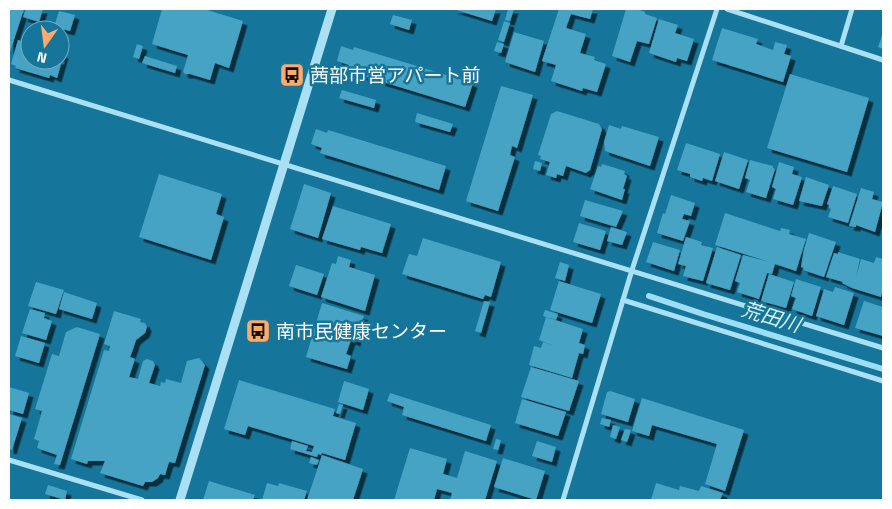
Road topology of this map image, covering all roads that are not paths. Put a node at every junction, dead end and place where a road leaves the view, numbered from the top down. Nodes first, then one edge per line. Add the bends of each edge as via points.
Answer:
1 (332, 9) edge
2 (717, 9) edge
3 (727, 9) edge
4 (852, 9) edge
5 (841, 46) junction
6 (883, 60) edge
7 (9, 80) edge
8 (284, 164) junction
9 (632, 270) junction
10 (623, 300) junction
11 (883, 348) edge
12 (883, 381) edge
13 (9, 460) edge
14 (142, 500) edge
15 (180, 500) edge
16 (563, 500) edge

1 - 8 street
2 - 9 street
3 - 5 street
4 - 5 street
5 - 6 street
7 - 8 street
8 - 9 street
8 - 15 street
9 - 10 street
9 - 11 street
10 - 12 street
10 - 16 street
13 - 14 street

